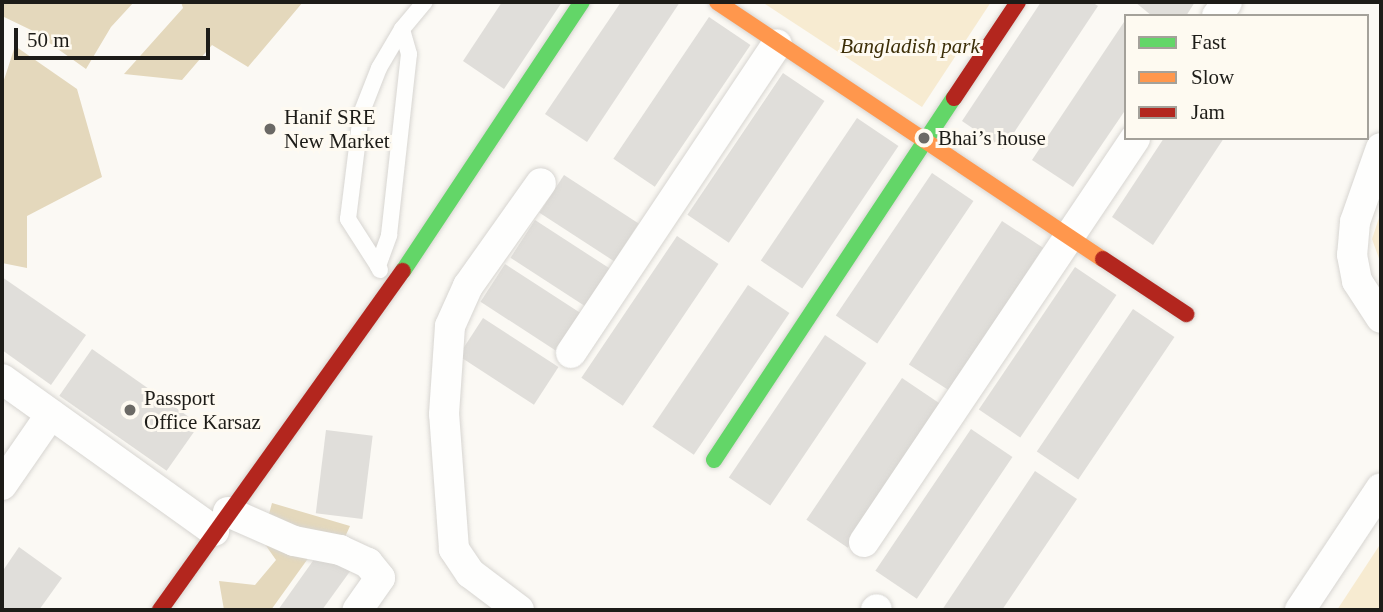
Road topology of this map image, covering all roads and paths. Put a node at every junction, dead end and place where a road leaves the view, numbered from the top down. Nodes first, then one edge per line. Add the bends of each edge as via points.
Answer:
1 (425, 2) edge
2 (582, 2) edge
3 (718, 2) edge
4 (1018, 2) edge
5 (402, 29) junction
6 (777, 44) junction
7 (1134, 140) edge
8 (927, 143) junction
9 (1381, 148) edge
10 (541, 183) dead end
11 (1069, 237) junction
12 (378, 266) junction
13 (389, 292) junction
14 (1186, 314) dead end
15 (1381, 318) edge
16 (571, 353) dead end
17 (2, 379) edge
18 (51, 414) junction
19 (714, 460) dead end
20 (2, 485) edge
21 (1381, 488) edge
22 (221, 522) junction
23 (864, 542) dead end
24 (160, 610) edge
25 (358, 610) edge
26 (519, 610) edge
27 (1300, 610) edge

1 - 5 lane
2 - 13 street
3 - 6 street
4 - 8 street
5 - 12 lane via 409,54 389,235
5 - 12 lane via 379,68 361,114 348,219
6 - 8 street
6 - 16 street
7 - 11 street
8 - 11 street
8 - 19 street
9 - 15 street via 1355,222 1352,255 1357,281
10 - 26 street via 468,286 450,326 444,414 454,549 470,573
11 - 14 street
11 - 23 street
12 - 13 lane
13 - 22 street
17 - 18 street
18 - 20 street
18 - 22 street
21 - 27 street
22 - 24 street
22 - 25 street via 340,551 368,563 380,578

